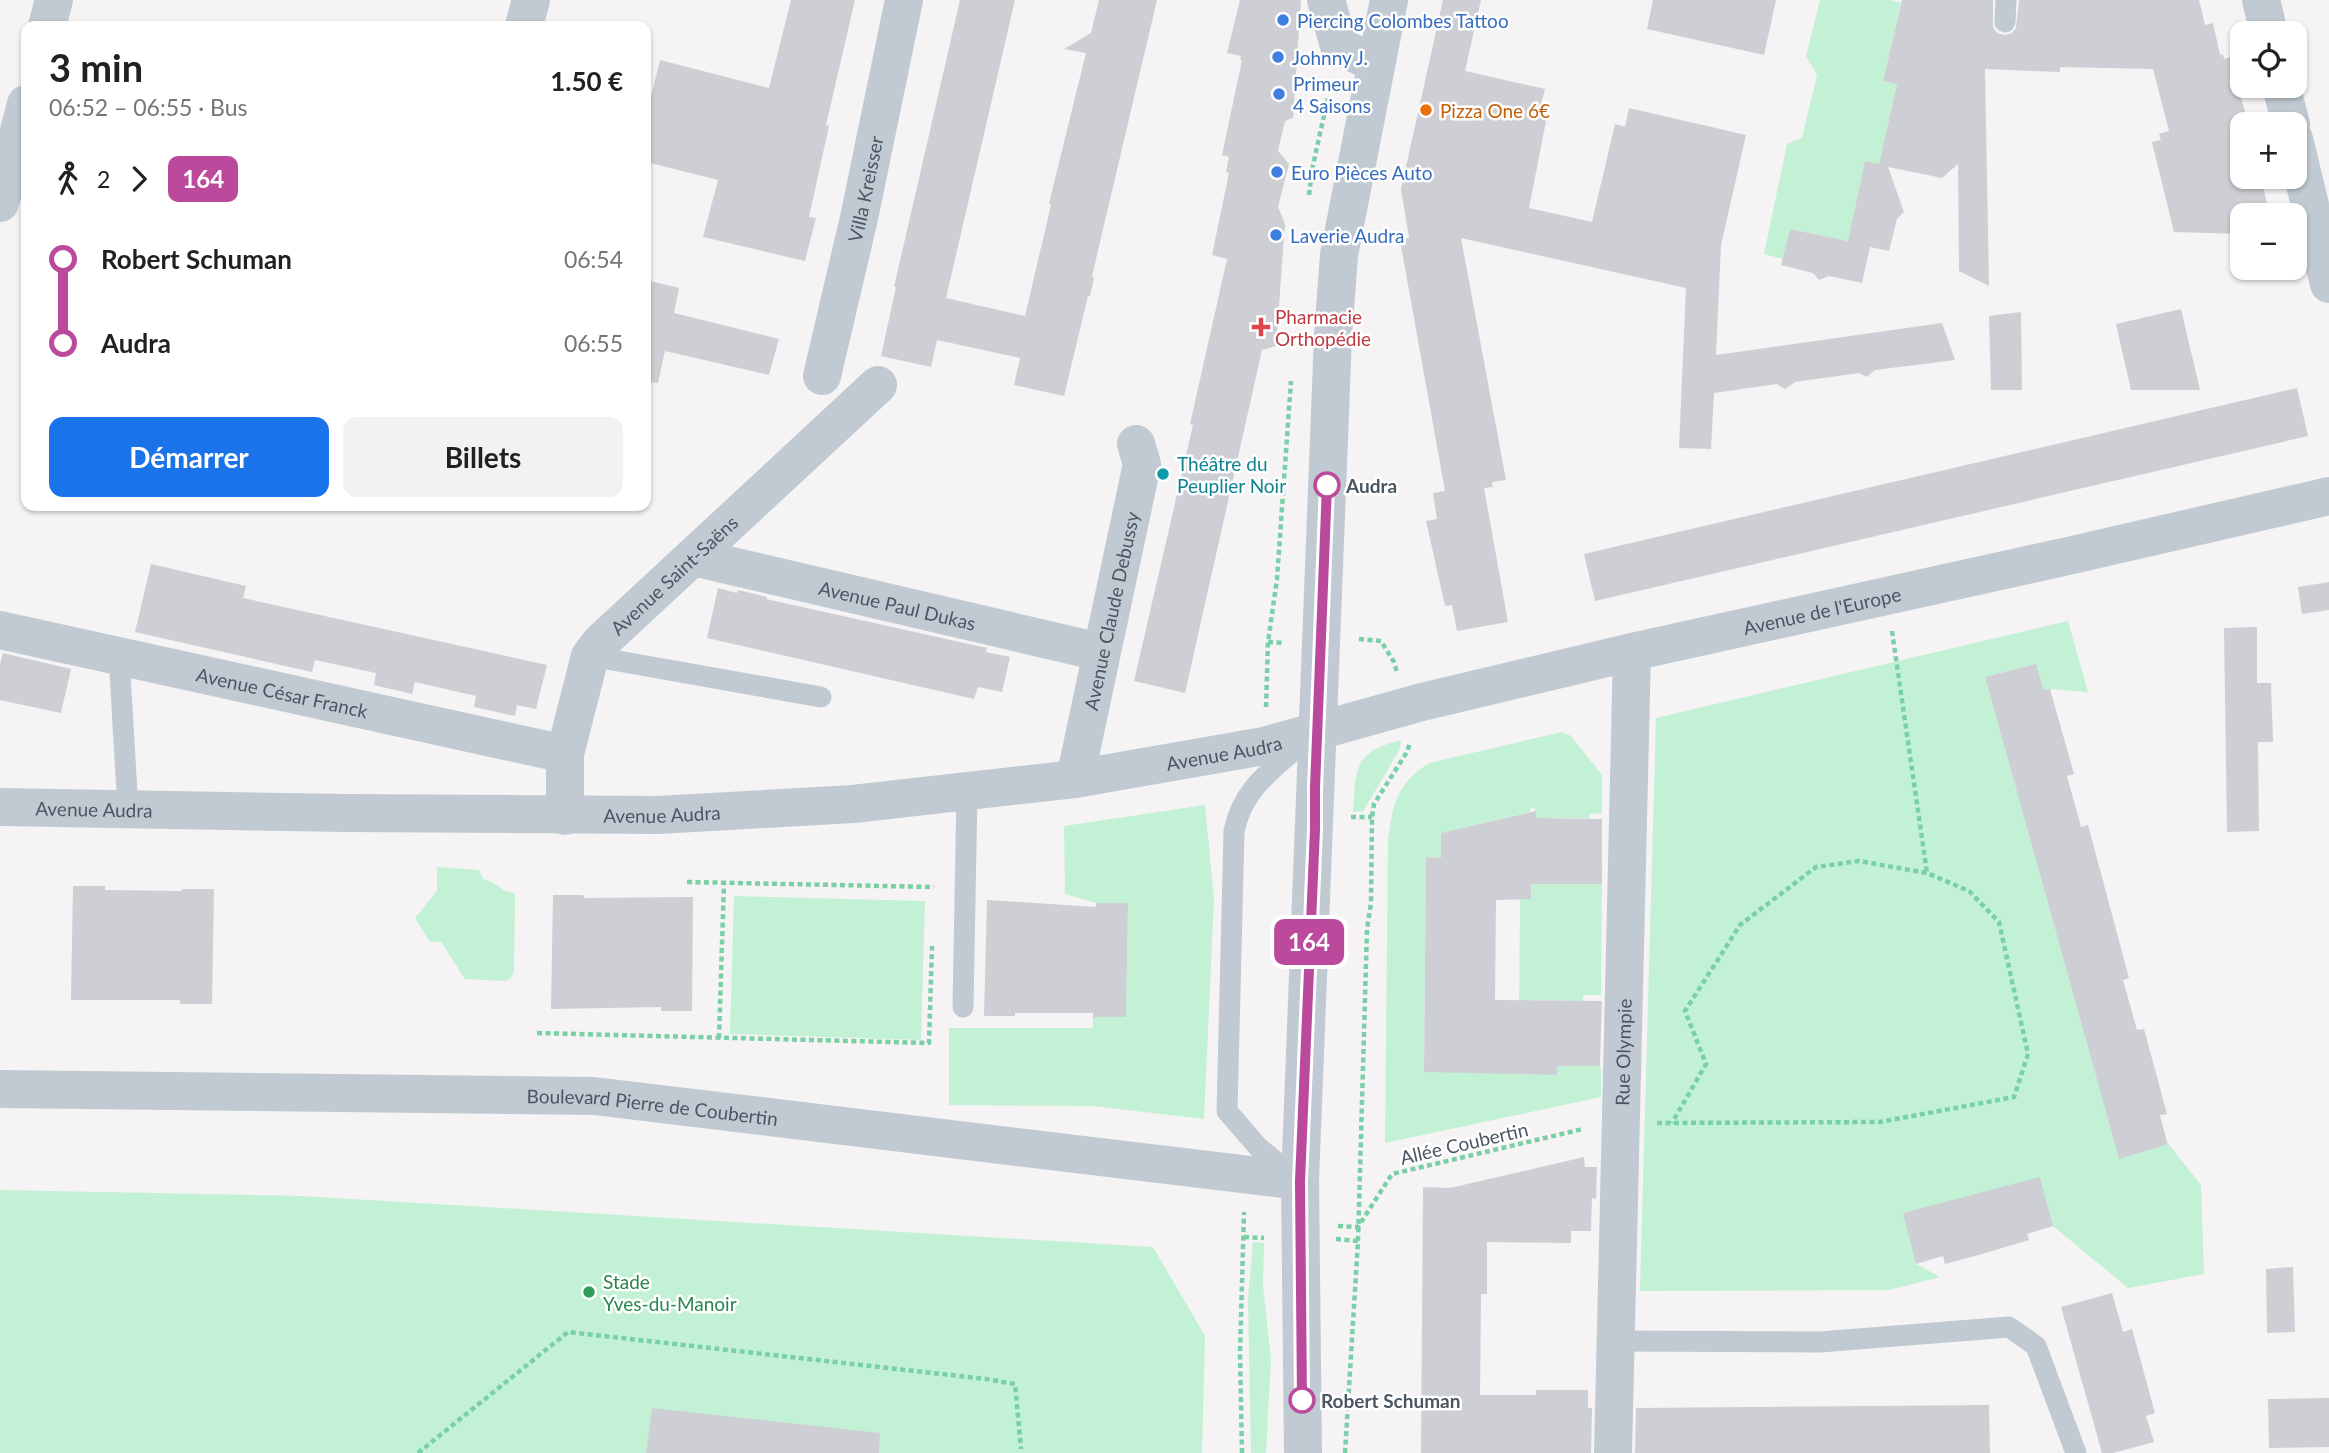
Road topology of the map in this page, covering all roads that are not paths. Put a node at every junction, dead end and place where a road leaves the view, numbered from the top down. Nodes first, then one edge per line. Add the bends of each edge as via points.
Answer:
1 (54, 0) edge
2 (531, 0) edge
3 (904, 0) edge
4 (1326, 0) edge
5 (1389, 0) edge
6 (2006, 0) edge
7 (2261, 0) edge
8 (48, 21) edge
9 (525, 21) edge
10 (2266, 21) edge
11 (2005, 22) dead end
12 (1376, 64) junction
13 (21, 123) edge
14 (2306, 189) edge
15 (0, 202) edge
16 (2329, 284) edge
17 (822, 376) dead end
18 (878, 385) dead end
19 (1136, 444) dead end
20 (2329, 496) edge
21 (693, 557) junction
22 (0, 630) edge
23 (1100, 652) junction
24 (1632, 652) junction
25 (119, 656) junction
26 (590, 656) junction
27 (821, 696) dead end
28 (1317, 731) junction
29 (565, 754) junction
30 (1075, 779) junction
31 (967, 792) junction
32 (0, 807) edge
33 (128, 810) junction
34 (565, 816) junction
35 (963, 1007) dead end
36 (0, 1089) edge
37 (1300, 1181) junction
38 (1616, 1341) junction
39 (1303, 1453) edge
40 (1614, 1453) edge
41 (2076, 1453) edge

1 - 8 street
2 - 9 street
3 - 17 street, Villa Kreisser
4 - 12 street via 1339,46
5 - 12 street
6 - 11 lane
7 - 10 street
12 - 28 street via 1339,255
13 - 15 street
14 - 16 street
18 - 21 street, Avenue Saint-Saëns
19 - 23 street, Avenue Claude Debussy via 1142,464
20 - 24 street, Avenue de l'Europe
21 - 23 street, Avenue Paul Dukas
21 - 26 street, Avenue Saint-Saëns
22 - 25 street, Avenue César Franck
23 - 30 street, Avenue Claude Debussy
24 - 28 street, Avenue de l'Europe
24 - 38 street, Rue Olympie
25 - 29 street, Avenue César Franck
25 - 33 lane
26 - 27 lane
26 - 29 street, Avenue Saint-Saëns
28 - 30 street, Avenue Audra via 1264,746
28 - 37 street
28 - 37 lane via 1253,787 1234,831 1227,1111 1258,1147
29 - 34 street, Avenue Saint-Saëns
30 - 31 street, Avenue Audra
31 - 34 street, Avenue Audra via 746,811
31 - 35 lane
32 - 33 street, Avenue Audra
33 - 34 street, Avenue Audra
36 - 37 street, Boulevard Pierre de Coubertin via 594,1096
37 - 39 street
38 - 40 street, Rue Olympie
38 - 41 lane via 1820,1342 2009,1327 2036,1346

